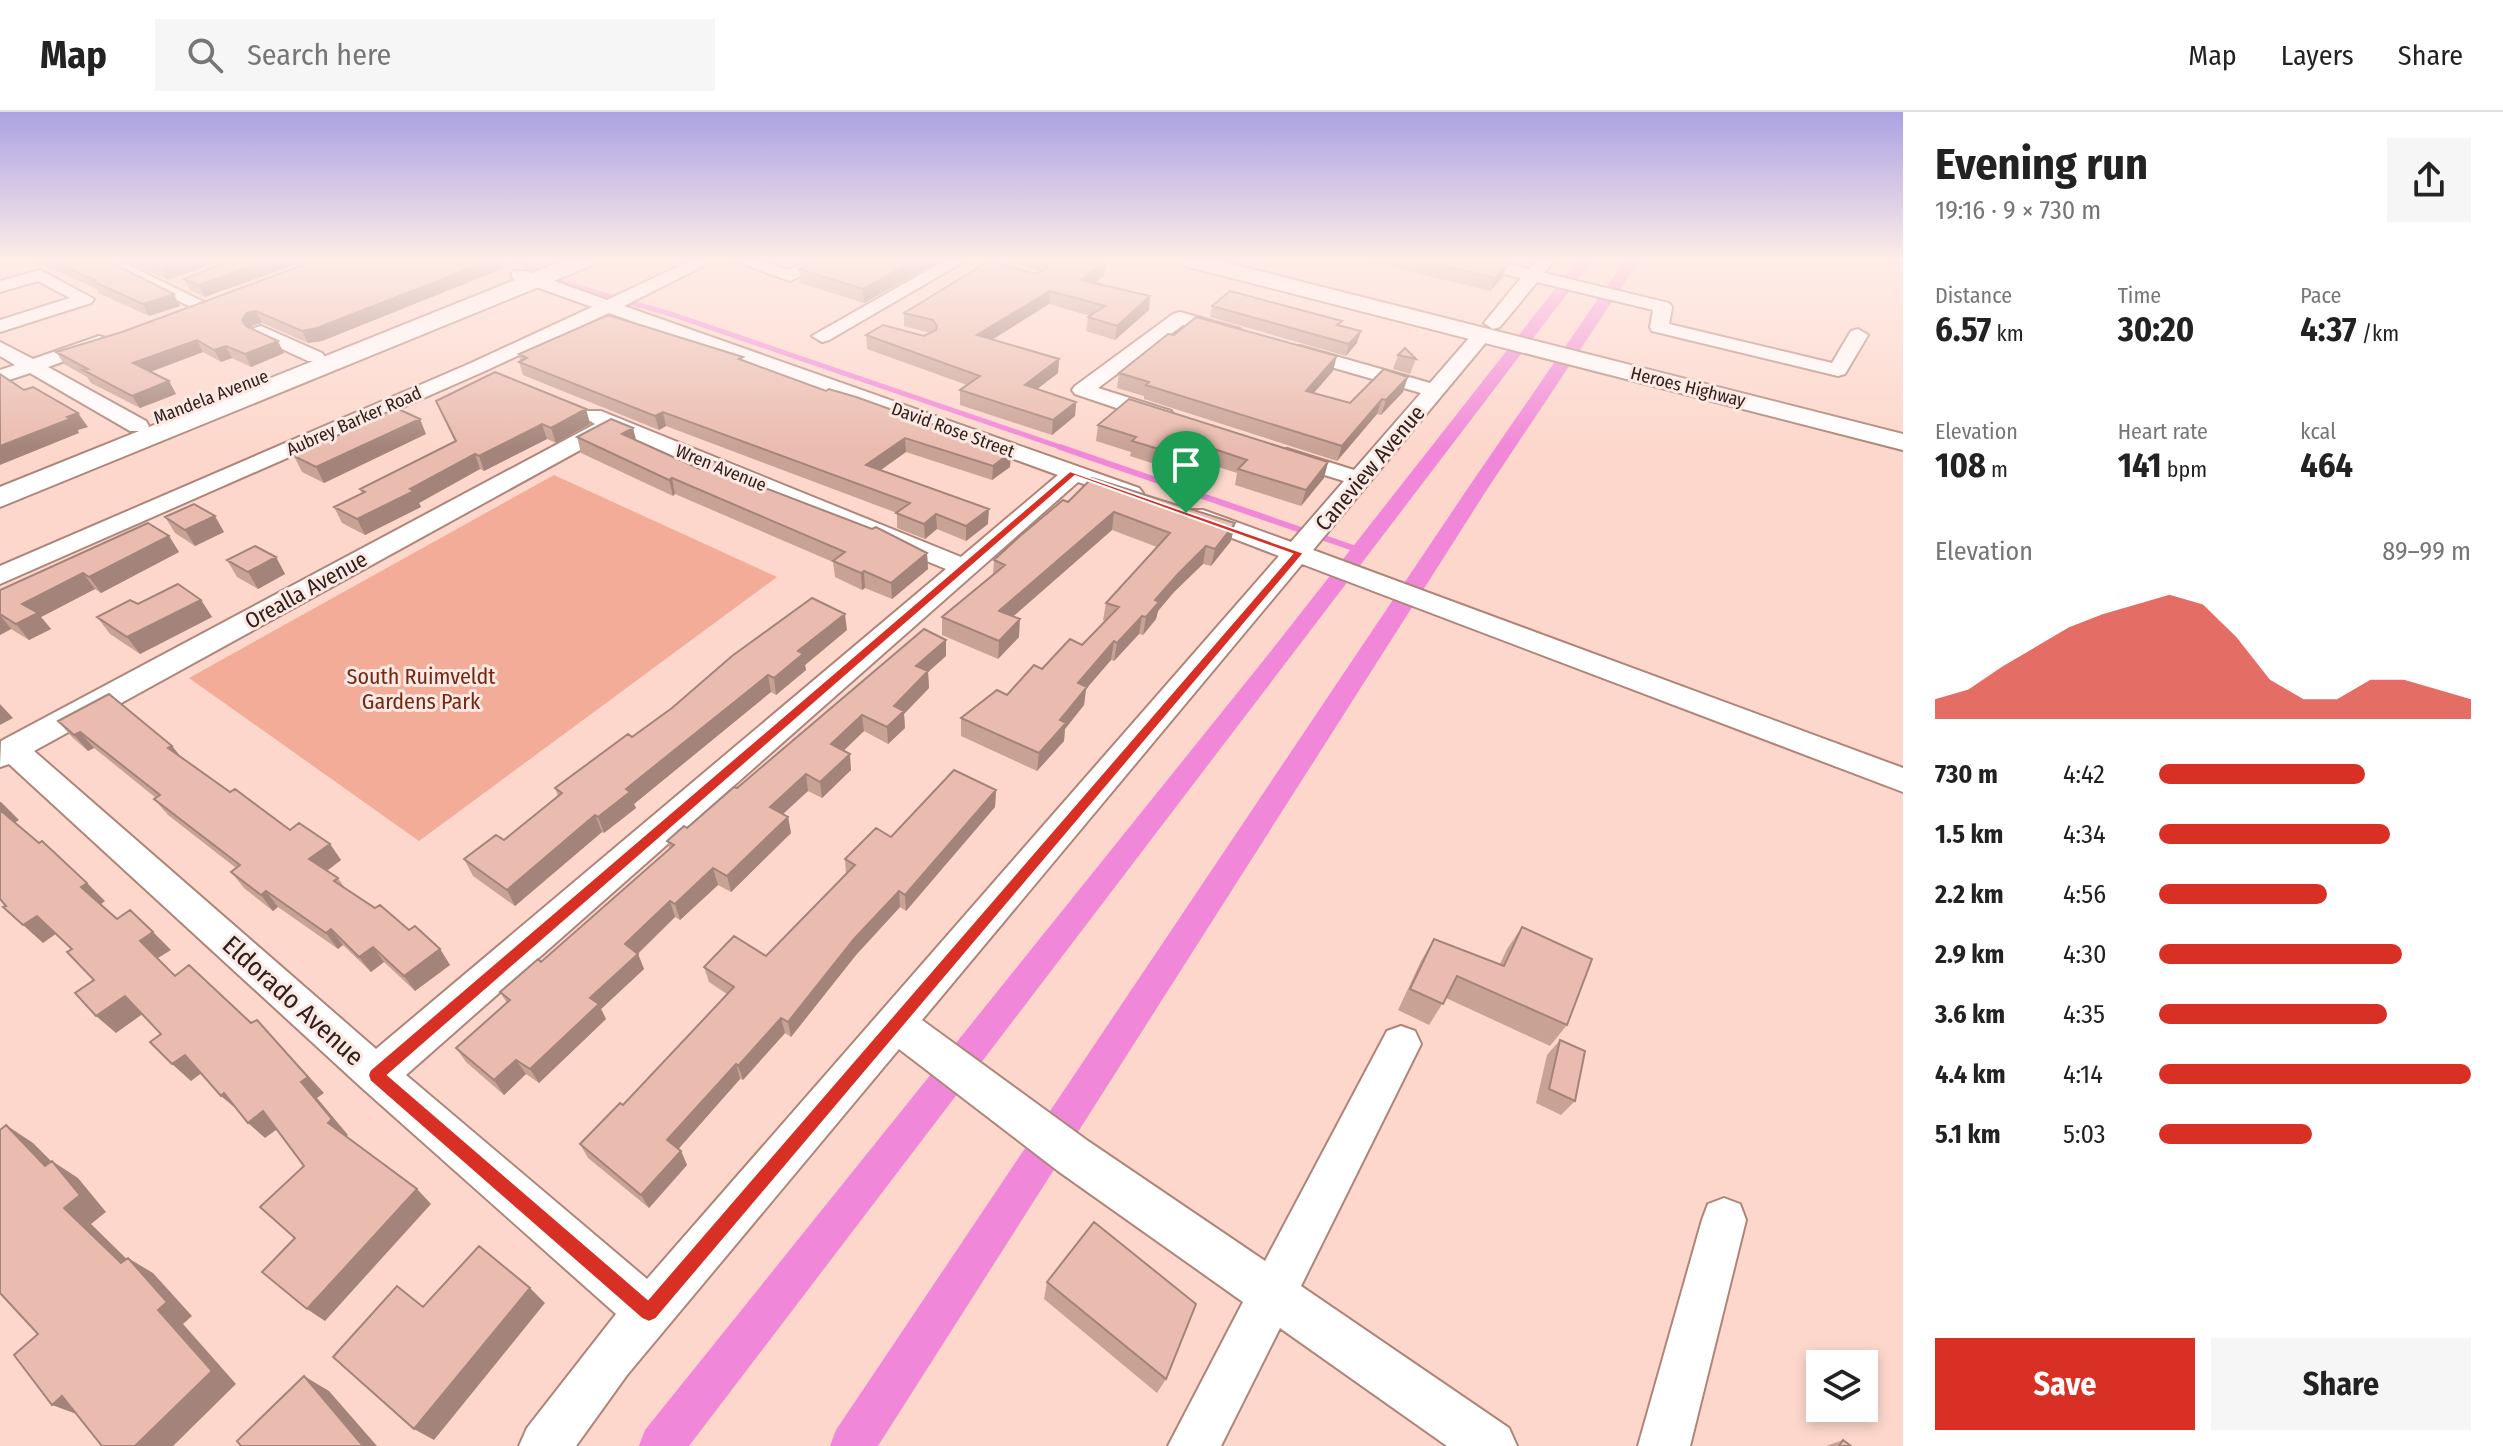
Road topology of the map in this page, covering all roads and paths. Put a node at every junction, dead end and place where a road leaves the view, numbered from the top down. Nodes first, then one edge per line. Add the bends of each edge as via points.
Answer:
1 (8, 323) edge
2 (406, 323) edge
3 (419, 323) edge
4 (573, 323) edge
5 (649, 323) edge
6 (846, 323) edge
7 (858, 323) edge
8 (1173, 323) edge
9 (1199, 323) edge
10 (1463, 323) edge
11 (1468, 323) edge
12 (1502, 323) edge
13 (1660, 323) edge
14 (880, 329) edge
15 (1497, 331) junction
16 (261, 332) edge
17 (1858, 335) dead end
18 (119, 336) edge
19 (822, 336) dead end
20 (0, 346) edge
21 (315, 357) junction
22 (1608, 359) junction
23 (34, 365) junction
24 (478, 367) junction
25 (0, 377) edge
26 (505, 378) edge
27 (1435, 391) junction
28 (571, 407) edge
29 (1185, 423) edge
30 (612, 424) junction
31 (138, 426) junction
32 (1903, 426) edge
33 (1903, 442) edge
34 (1273, 451) edge
35 (1074, 473) junction
36 (1360, 479) junction
37 (0, 481) edge
38 (0, 498) edge
39 (1149, 499) edge
40 (1179, 510) edge
41 (1301, 554) junction
42 (964, 567) junction
43 (0, 576) edge
44 (6, 753) edge
45 (1903, 780) edge
46 (895, 1023) junction
47 (1401, 1044) dead end
48 (376, 1075) junction
49 (1724, 1220) dead end
50 (1273, 1293) junction
51 (649, 1312) junction
52 (545, 1446) edge
53 (1194, 1446) edge
54 (1491, 1446) edge
55 (1664, 1446) edge

1 - 20 street via 19,337
2 - 21 main road, Mandela Avenue
3 - 38 main road
4 - 24 street, Aubrey Barker Road
5 - 35 street, David Rose Street
6 - 19 street
7 - 14 street
8 - 29 street via 1082,390
9 - 27 street
10 - 15 main road, Heroes Highway
11 - 15 main road, Heroes Highway
12 - 15 street, Caneview Avenue
13 - 17 street via 1838,370
15 - 22 main road, Heroes Highway
15 - 27 street, Caneview Avenue
16 - 21 street
18 - 23 street
20 - 23 street
21 - 31 main road, Mandela Avenue
22 - 32 main road, Heroes Highway
22 - 33 main road, Heroes Highway
23 - 25 street
23 - 31 street
24 - 26 street
24 - 43 street, Aubrey Barker Road
27 - 36 street, Caneview Avenue
28 - 30 street, Wren Avenue
30 - 42 street, Wren Avenue
30 - 44 street, Orealla Avenue
31 - 37 main road, Mandela Avenue
34 - 36 street
35 - 39 street, David Rose Street
35 - 42 street
36 - 41 street, Caneview Avenue
40 - 41 street
41 - 45 street
41 - 46 street, Caneview Avenue
42 - 48 street
44 - 48 street, Eldorado Avenue
46 - 50 street via 1073,1156
46 - 51 street, Caneview Avenue
47 - 50 street
48 - 51 street, Eldorado Avenue
49 - 55 street
50 - 53 street
50 - 54 street
51 - 52 street, Caneview Avenue

